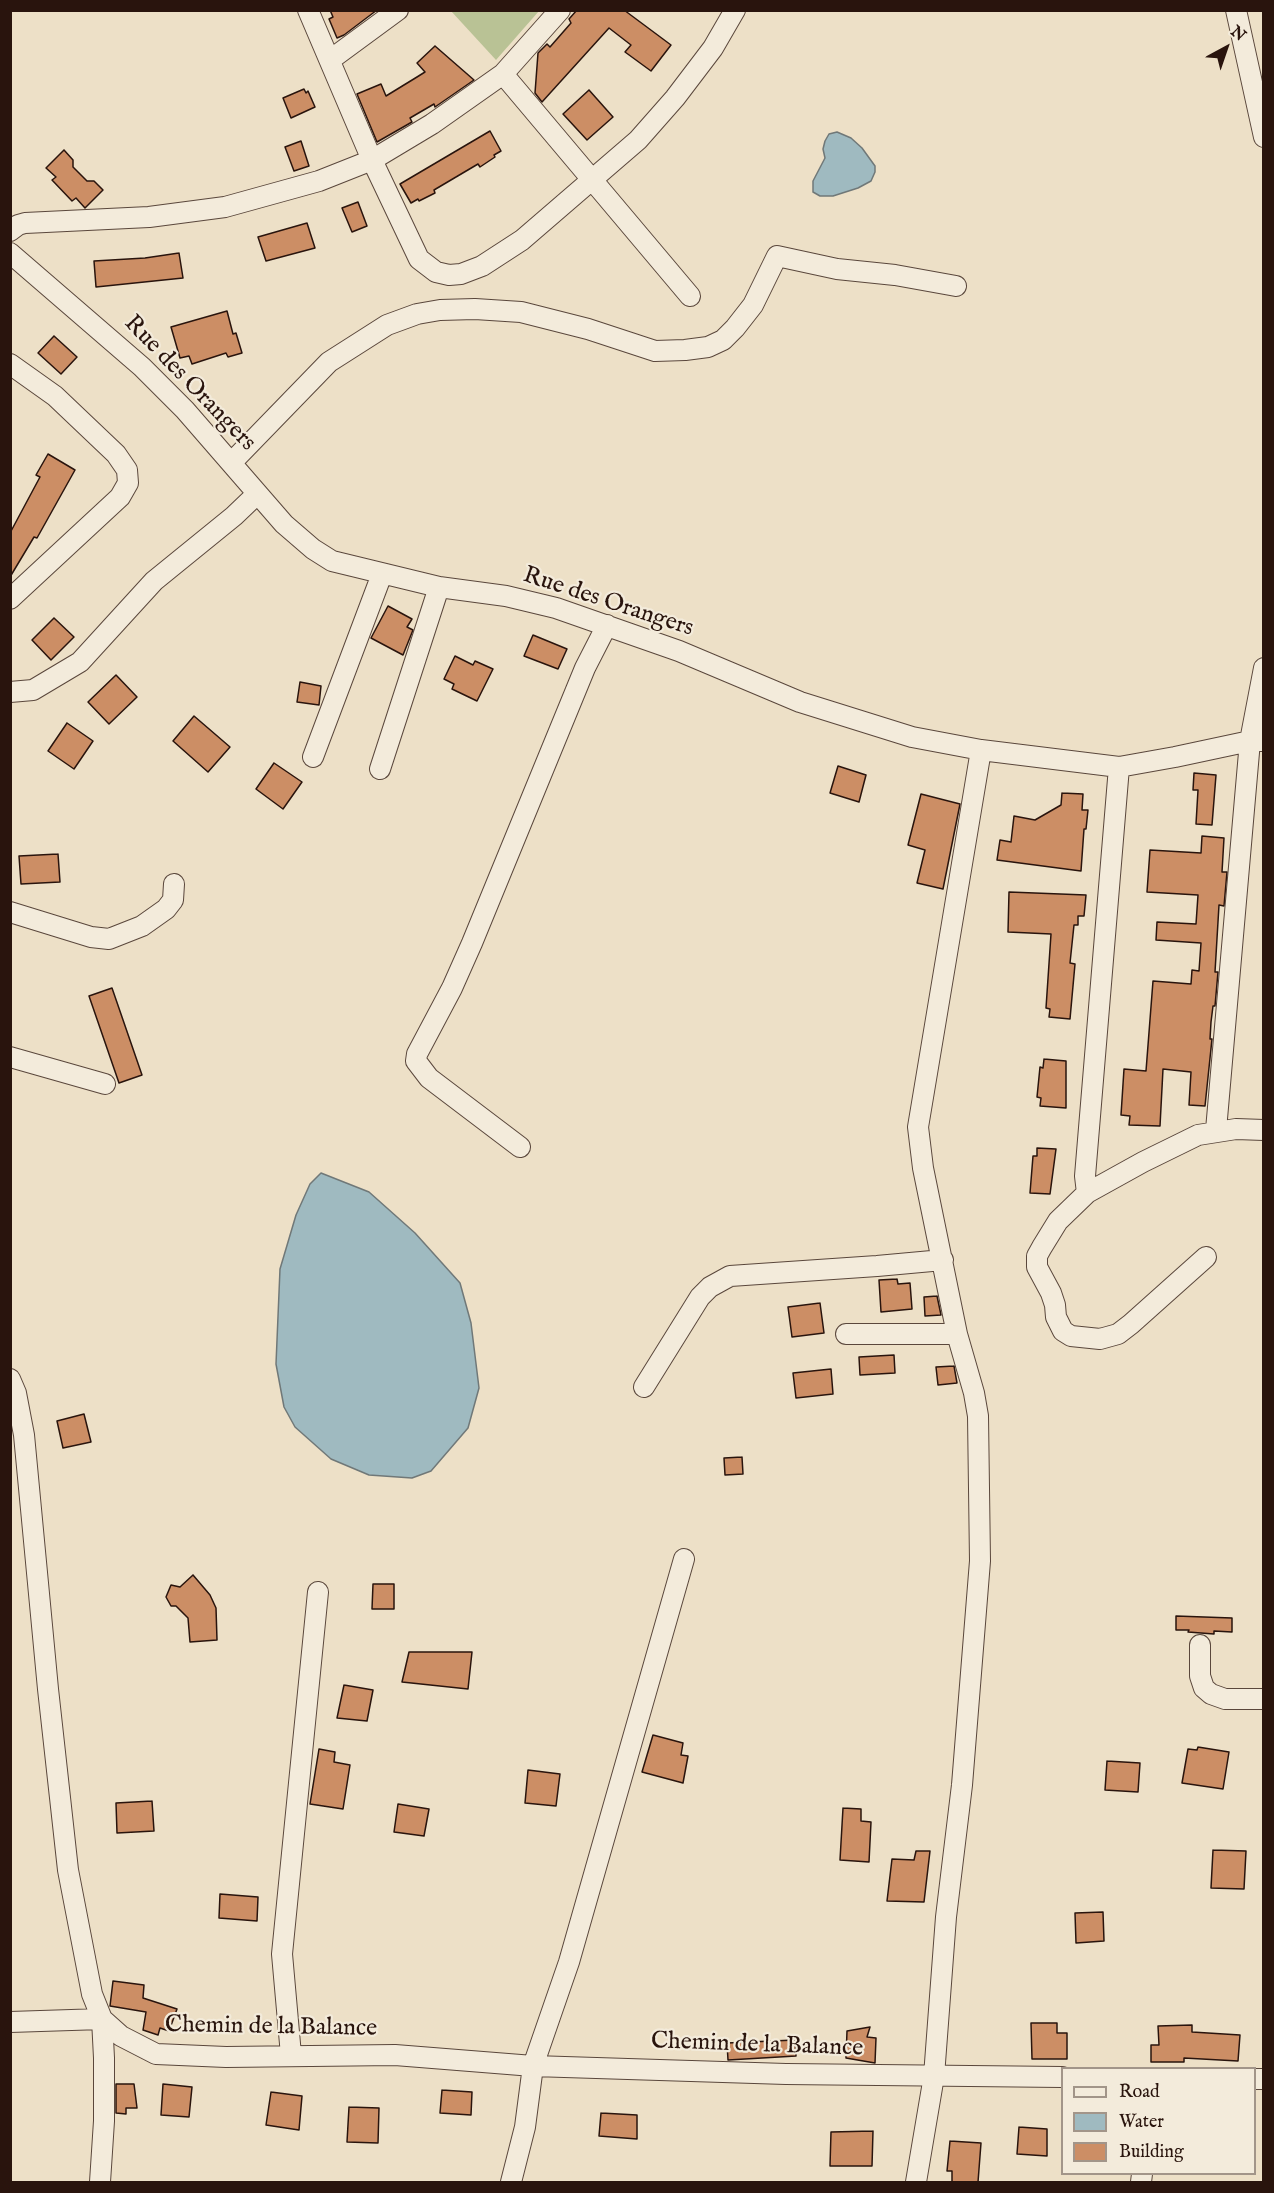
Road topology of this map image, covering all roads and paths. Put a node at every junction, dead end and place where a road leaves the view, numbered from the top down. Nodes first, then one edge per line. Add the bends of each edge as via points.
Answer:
1 (309, 10) edge
2 (398, 10) edge
3 (561, 10) edge
4 (735, 10) edge
5 (1236, 10) edge
6 (330, 60) junction
7 (503, 74) junction
8 (1263, 137) edge
9 (372, 160) junction
10 (593, 181) junction
11 (10, 231) edge
12 (10, 253) edge
13 (956, 286) dead end
14 (690, 296) dead end
15 (10, 364) edge
16 (231, 462) junction
17 (257, 494) junction
18 (382, 574) junction
19 (439, 587) junction
20 (10, 599) edge
21 (607, 625) junction
22 (1263, 668) edge
23 (10, 692) edge
24 (1257, 741) edge
25 (981, 750) junction
26 (314, 757) dead end
27 (1119, 767) junction
28 (380, 769) dead end
29 (174, 884) dead end
30 (10, 912) edge
31 (10, 1057) edge
32 (105, 1084) dead end
33 (1216, 1130) junction
34 (1263, 1130) edge
35 (520, 1147) dead end
36 (1087, 1193) junction
37 (1206, 1257) dead end
38 (943, 1260) junction
39 (846, 1334) dead end
40 (957, 1334) junction
41 (644, 1387) dead end
42 (12, 1388) edge
43 (684, 1559) dead end
44 (318, 1592) dead end
45 (1200, 1645) dead end
46 (1263, 1699) edge
47 (102, 2019) junction
48 (10, 2022) edge
49 (291, 2055) junction
50 (533, 2066) junction
51 (933, 2076) junction
52 (1061, 2077) edge
53 (100, 2182) edge
54 (511, 2182) edge
55 (916, 2182) edge

1 - 6 street
2 - 6 street
3 - 7 street
4 - 10 street via 713,48 675,98 638,140
5 - 8 street
6 - 9 street
7 - 9 street
7 - 10 street
9 - 10 street via 419,259 436,272 449,275 482,266 522,240
9 - 11 street via 319,181 225,207 149,217 25,223
10 - 14 street
12 - 16 street, Rue des Orangers via 142,367
13 - 16 street via 777,256 753,304 735,328 723,340 685,350 655,351 521,312 440,310 417,314 387,325 328,362
15 - 20 street via 55,396 116,454 127,470 128,483 120,497
16 - 17 street, Rue des Orangers
17 - 18 street, Rue des Orangers via 313,549 332,561
17 - 23 street via 154,581 80,662 33,690
18 - 19 street, Rue des Orangers
18 - 26 street
19 - 21 street, Rue des Orangers via 506,596
19 - 28 street
21 - 25 street, Rue des Orangers via 800,702 912,737
21 - 35 street via 472,944 417,1053 416,1061 429,1078
22 - 24 street
24 - 27 street, Rue des Orangers
24 - 33 street
25 - 27 street, Rue des Orangers
25 - 38 street via 918,1127
27 - 36 street via 1085,1176
29 - 30 street via 173,900 166,909 142,926 109,939
31 - 32 street
33 - 34 street
33 - 36 street via 1198,1135
36 - 37 street via 1058,1221 1038,1257 1037,1267 1055,1305 1059,1324 1071,1336 1100,1339 1118,1334
38 - 40 street
38 - 41 street via 730,1276 700,1297
39 - 40 street
40 - 51 street via 978,1416 980,1561
42 - 47 street, Chemin de la Balance via 24,1435 68,1870 92,1994
43 - 50 street via 569,1962
44 - 49 street via 282,1954
45 - 46 street via 1200,1676 1210,1694 1225,1699
47 - 48 street
47 - 49 street, Chemin de la Balance via 121,2036 156,2054
47 - 53 street via 104,2110
49 - 50 street, Chemin de la Balance via 395,2055
50 - 51 street, Chemin de la Balance
50 - 54 street via 525,2127
51 - 52 street, Chemin de la Balance
51 - 55 street

